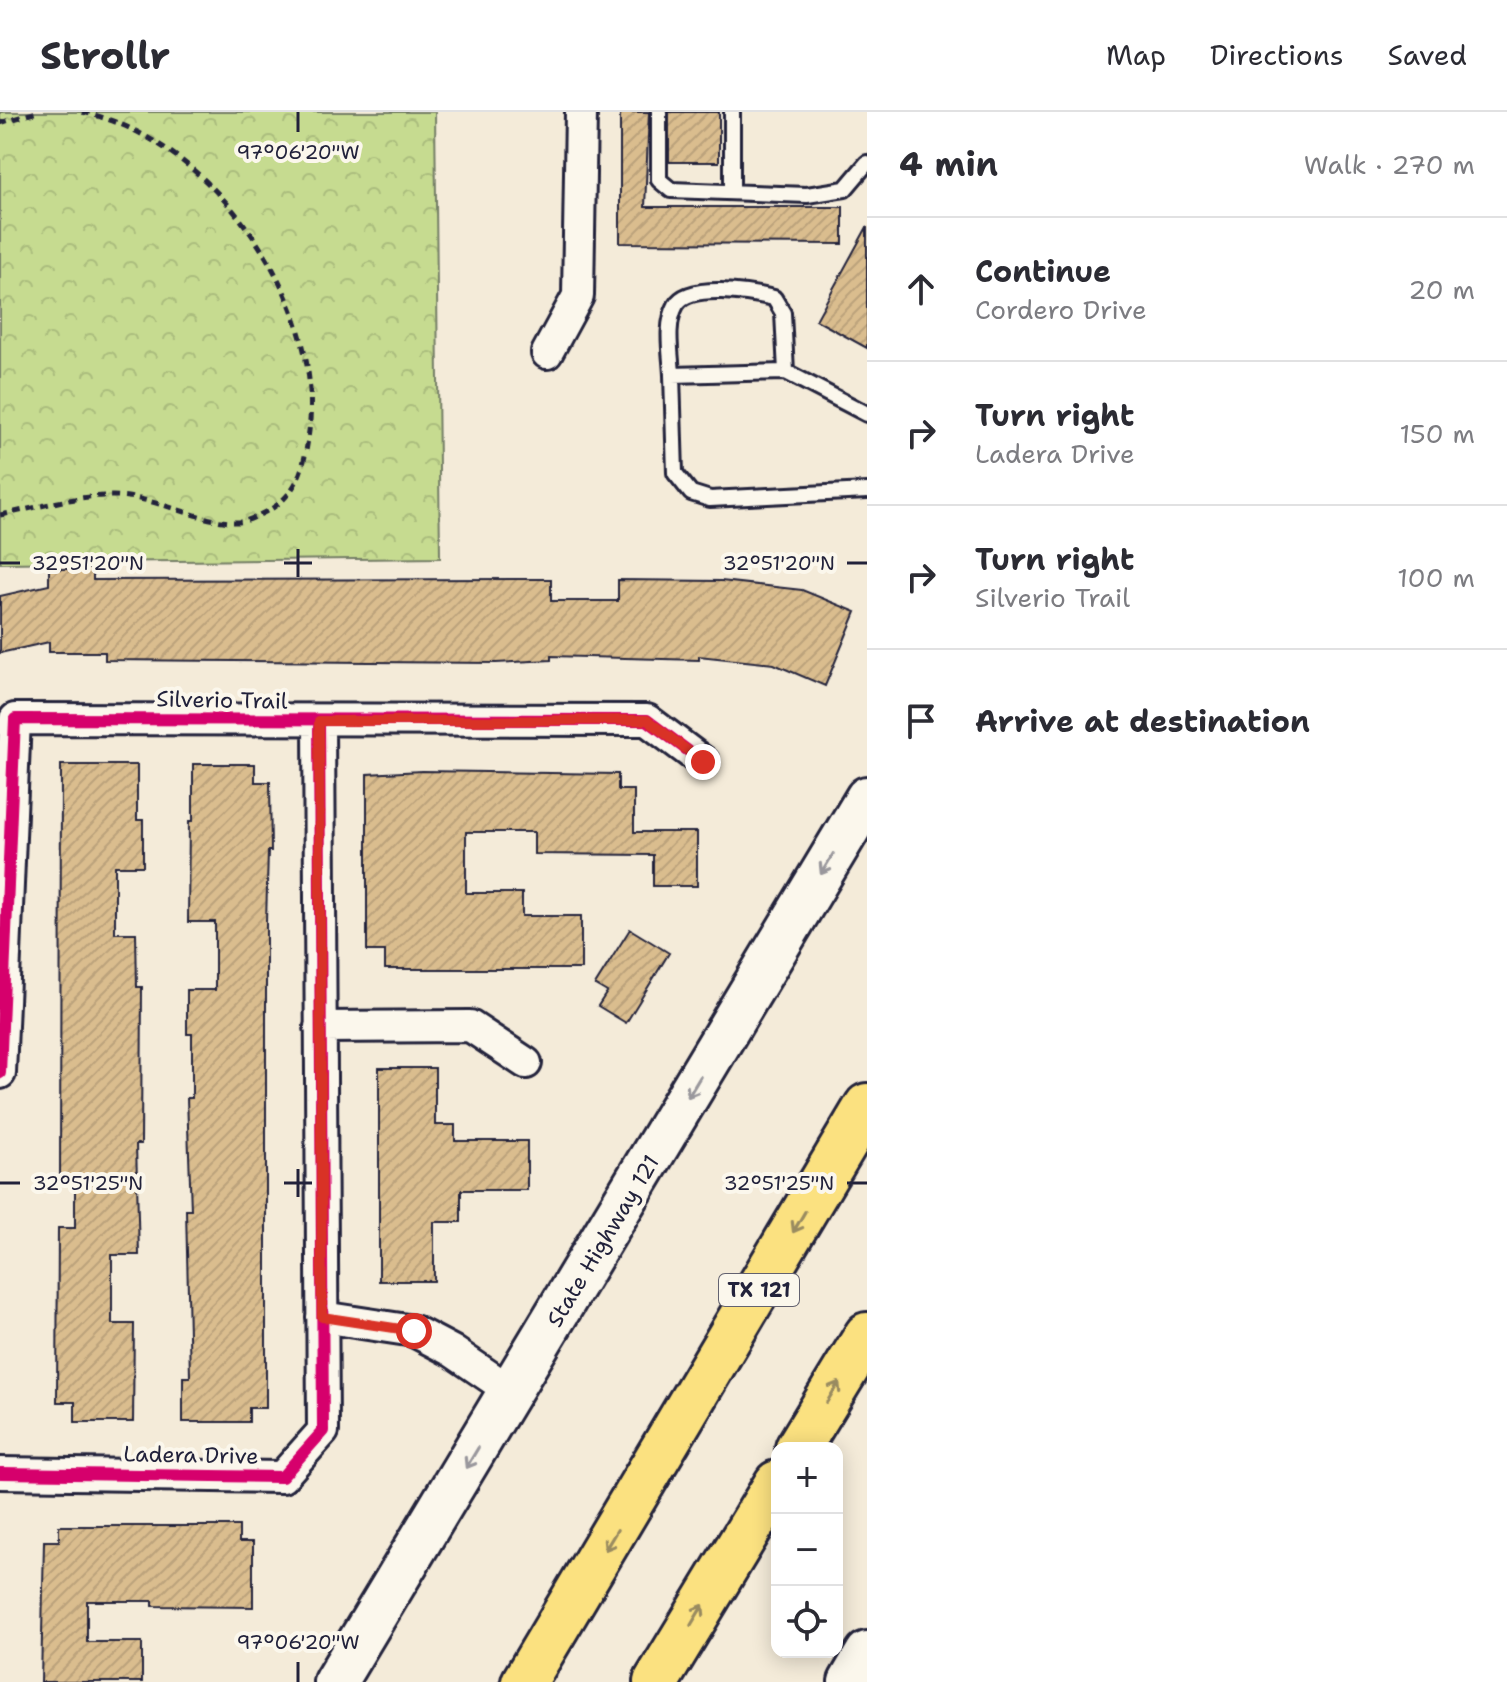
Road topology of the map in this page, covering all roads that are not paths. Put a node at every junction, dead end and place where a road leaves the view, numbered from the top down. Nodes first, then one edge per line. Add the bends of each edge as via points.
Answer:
1 (581, 112) edge
2 (659, 112) edge
3 (732, 112) edge
4 (867, 163) edge
5 (732, 192) junction
6 (547, 353) dead end
7 (786, 372) junction
8 (672, 375) junction
9 (867, 414) edge
10 (867, 491) edge
11 (319, 721) junction
12 (703, 762) dead end
13 (867, 798) edge
14 (320, 1027) junction
15 (526, 1063) dead end
16 (0, 1073) edge
17 (867, 1106) edge
18 (322, 1317) junction
19 (867, 1335) edge
20 (512, 1392) junction
21 (802, 1442) edge
22 (0, 1473) edge
23 (771, 1493) edge
24 (867, 1653) edge
25 (335, 1682) edge
26 (524, 1682) edge
27 (656, 1682) edge
28 (850, 1682) edge

1 - 6 street via 578,296
2 - 5 lane via 659,180 671,190
3 - 5 lane
4 - 5 lane via 845,189 807,195
7 - 8 lane
7 - 8 lane via 783,313 774,298 743,292 689,293 676,304 669,330
7 - 9 lane
8 - 10 lane via 675,473 691,493 710,499
11 - 12 street, Silverio Trail via 647,720
11 - 14 street, Ladera Drive
11 - 16 street, Silverio Trail via 15,719
13 -> 20 main road, State Highway 121
14 - 15 street via 470,1026
14 - 18 street, Ladera Drive
17 -> 26 highway, TX 121
18 - 20 street via 414,1331
18 - 22 street, Ladera Drive via 323,1431 282,1477
21 -> 19 highway
20 -> 25 main road, State Highway 121
27 -> 23 highway
24 - 28 main road

